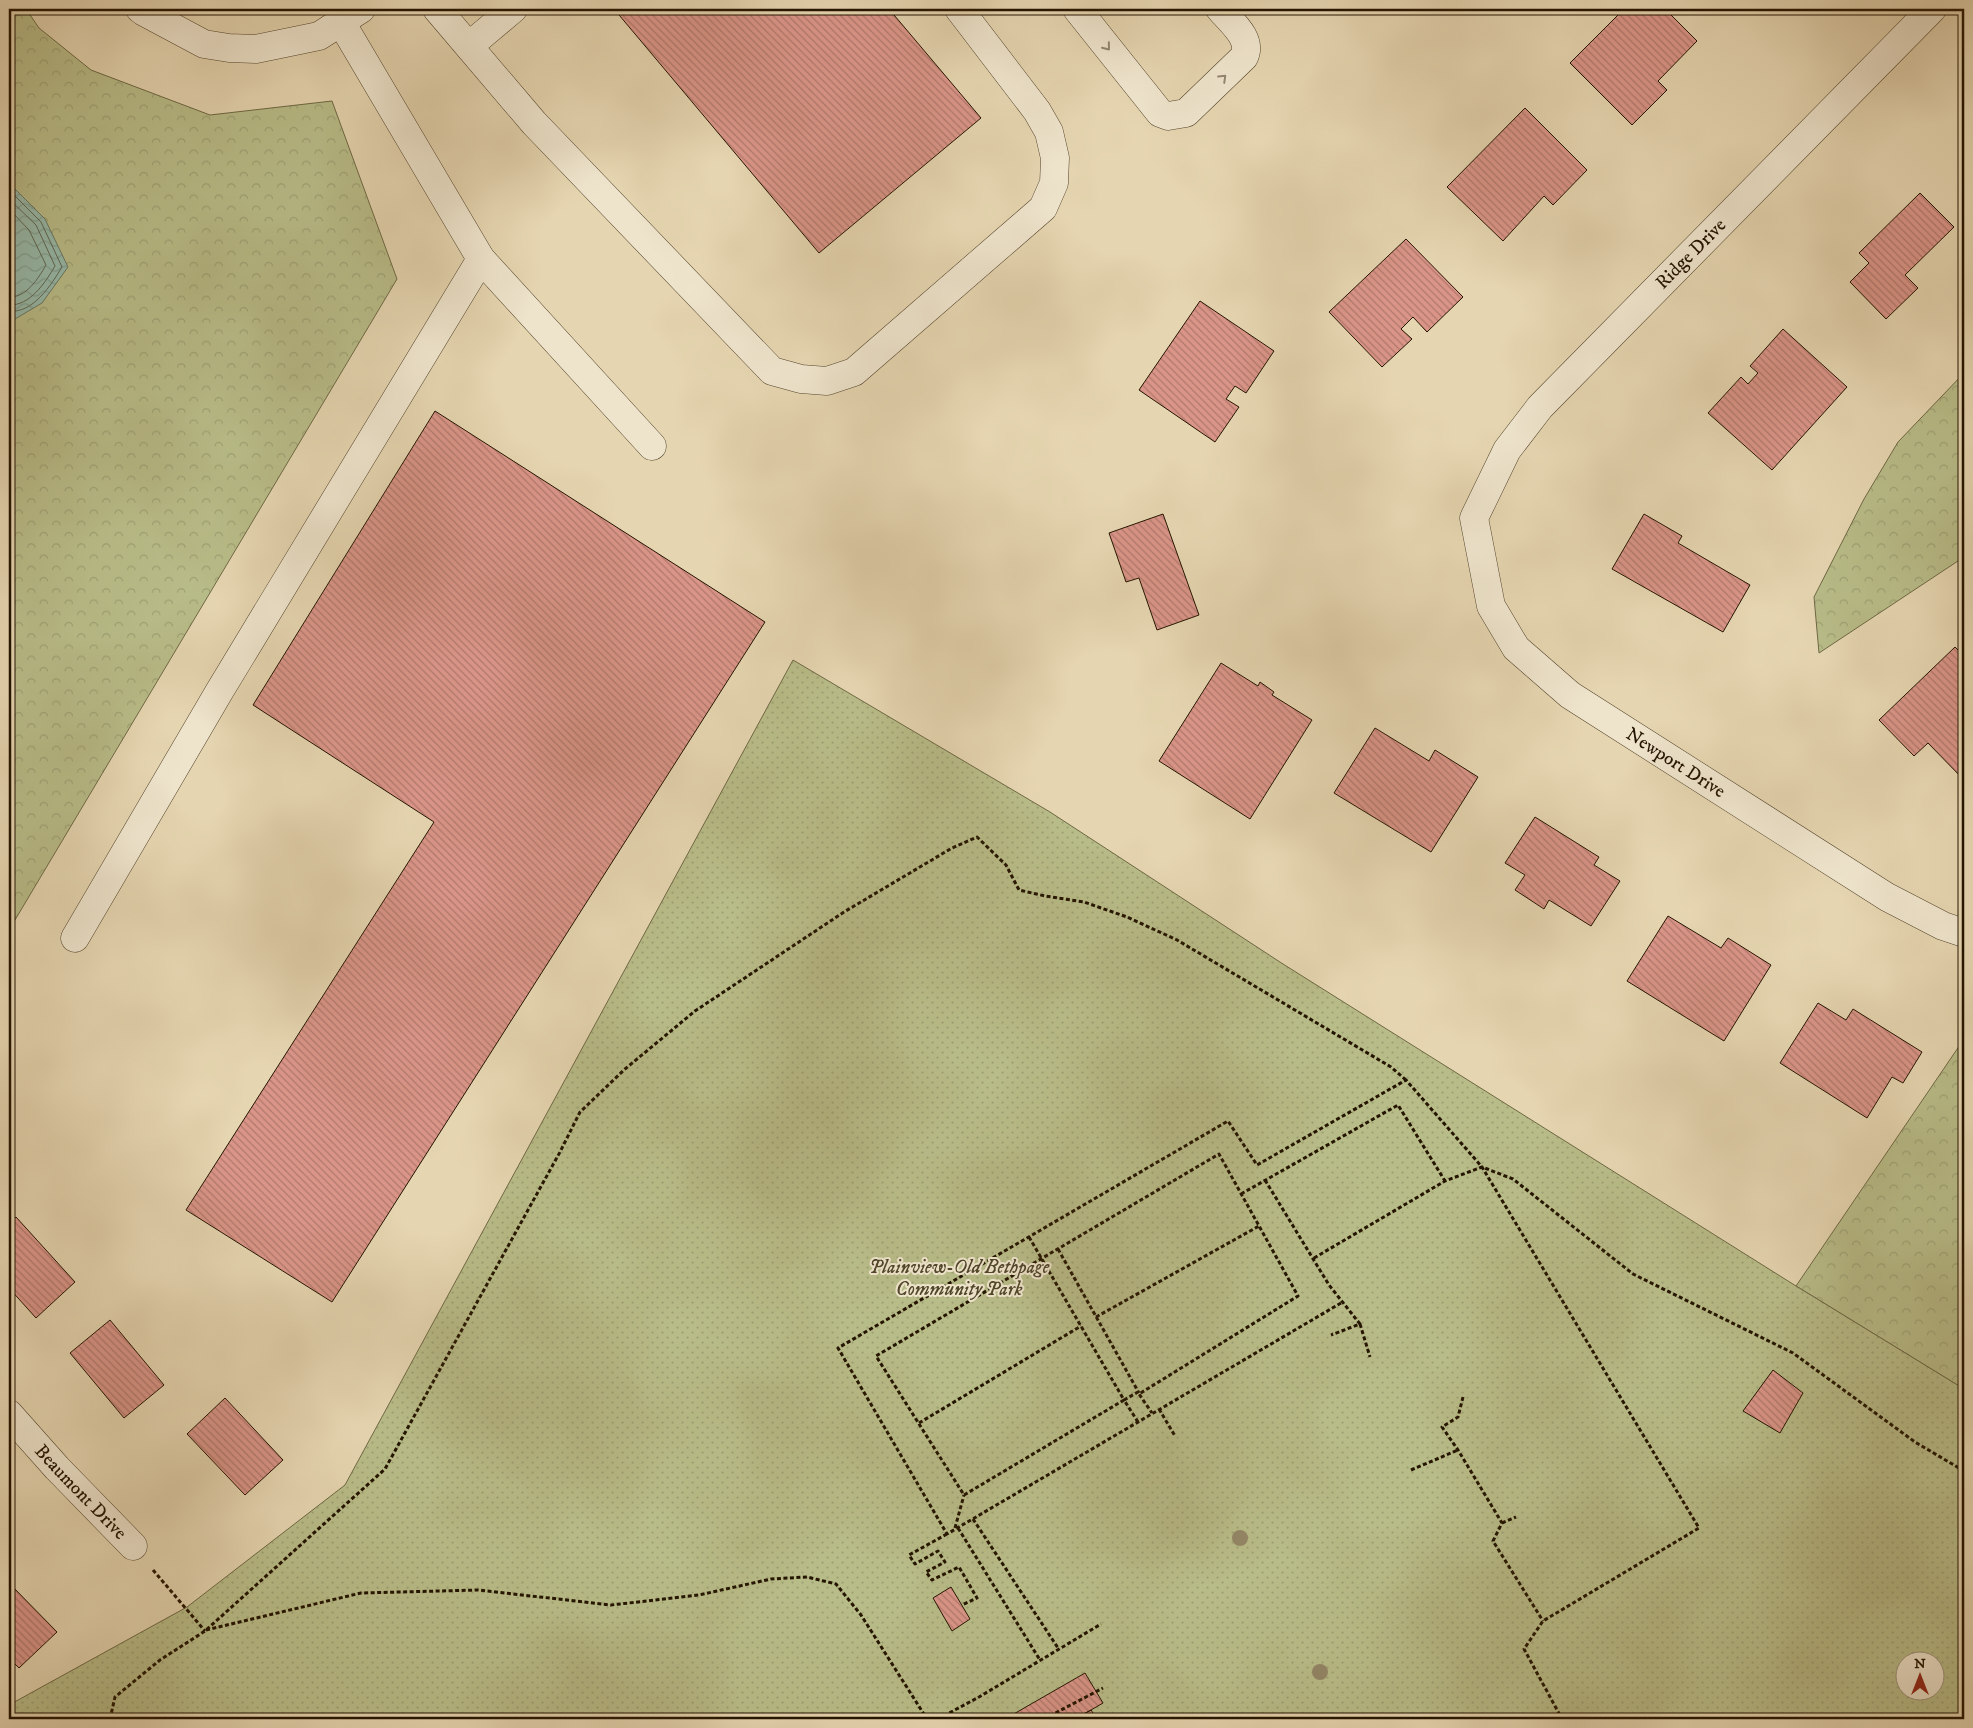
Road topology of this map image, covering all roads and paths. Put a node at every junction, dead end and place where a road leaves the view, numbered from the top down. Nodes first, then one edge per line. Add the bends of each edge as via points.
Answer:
1 (140, 9) edge
2 (436, 9) edge
3 (513, 9) edge
4 (959, 9) edge
5 (1077, 9) edge
6 (1220, 9) edge
7 (1932, 9) edge
8 (351, 15) edge
9 (469, 46) junction
10 (481, 259) junction
11 (652, 446) dead end
12 (1474, 518) joint
13 (1964, 933) edge
14 (75, 938) dead end
15 (1406, 1080) junction
16 (1482, 1167) junction
17 (1265, 1180) junction
18 (1445, 1181) junction
19 (1241, 1194) junction
20 (1259, 1226) junction
21 (1029, 1237) junction
22 (1058, 1249) junction
23 (1041, 1258) junction
24 (1314, 1258) junction
25 (1341, 1303) junction
26 (1096, 1317) junction
27 (1360, 1324) junction
28 (1081, 1326) junction
29 (1331, 1335) dead end
30 (1370, 1357) dead end
31 (1139, 1393) junction
32 (1463, 1397) dead end
33 (1124, 1400) junction
34 (1159, 1409) junction
35 (1152, 1413) junction
36 (9, 1414) edge
37 (1138, 1422) junction
38 (919, 1423) junction
39 (1175, 1436) dead end
40 (1458, 1450) junction
41 (1411, 1470) dead end
42 (1964, 1471) edge
43 (964, 1495) junction
44 (1516, 1518) dead end
45 (973, 1519) junction
46 (1502, 1523) junction
47 (956, 1528) junction
48 (948, 1534) junction
49 (133, 1546) dead end
50 (174, 1594) dead end
51 (962, 1605) dead end
52 (1543, 1621) junction
53 (1101, 1624) dead end
54 (205, 1630) junction
55 (1058, 1648) junction
56 (1040, 1660) junction
57 (1103, 1688) dead end
58 (55, 1719) edge
59 (110, 1719) edge
60 (927, 1719) edge
61 (938, 1719) edge
62 (1044, 1719) edge
63 (1562, 1719) edge

1 - 8 street via 204,44 256,49 318,36
2 - 9 street
3 - 9 street
4 - 9 street via 1037,111 1049,132 1055,158 1054,183 1042,208 854,372 827,381 801,379 772,371 534,124
5 -> 6 street via 1160,113 1168,116 1186,113 1248,50 1241,34
7 - 12 street, Ridge Drive via 1540,407 1507,450
8 - 10 street
10 - 11 street
10 - 14 street via 219,692
12 - 13 street, Newport Drive via 1491,606 1516,648 1570,695 1888,896 1943,926
15 - 16 path
15 - 21 path via 1257,1165 1228,1121
15 - 54 path via 1391,1067 1177,940 1128,917 1084,902 1020,890 1006,865 977,836 844,912 695,1011 625,1069 580,1112 385,1470
16 - 18 path
16 - 42 path via 1512,1179 1632,1274 1793,1353 1915,1442
16 - 52 path via 1699,1528
17 - 18 path via 1398,1105
17 - 19 path
17 - 24 path
18 - 24 path
19 - 20 path
19 - 22 path via 1219,1154
20 - 26 path
20 - 31 path via 1298,1296
21 - 23 path
21 - 48 path via 838,1348
22 - 23 path
22 - 26 path
23 - 28 path
23 - 38 path via 876,1356
24 - 25 path
25 - 27 path
25 - 34 path
26 - 31 path
27 - 29 path
27 - 30 path
28 - 33 path
28 - 38 path
31 - 33 path
31 - 35 path
32 - 40 path via 1458,1417 1442,1427
33 - 37 path
33 - 43 path
34 - 35 path
34 - 39 path
35 - 37 path
36 - 49 street, Beaumont Drive
37 - 45 path
38 - 43 path
40 - 41 path
40 - 46 path
43 - 47 path
44 - 46 path
45 - 47 path
45 - 55 path
46 - 52 path via 1493,1541
47 - 48 path
47 - 56 path
48 - 51 path via 909,1555 915,1564 938,1551 945,1562 926,1572 932,1580 960,1567 977,1598
50 - 54 path
52 - 63 path via 1524,1650
53 - 55 path
54 - 59 path via 160,1660 115,1697
54 - 60 path via 361,1593 478,1590 611,1605 699,1595 771,1579 807,1578 836,1584 861,1615
55 - 56 path
56 - 61 path
57 - 62 path
58 - 59 path via 66,1716

